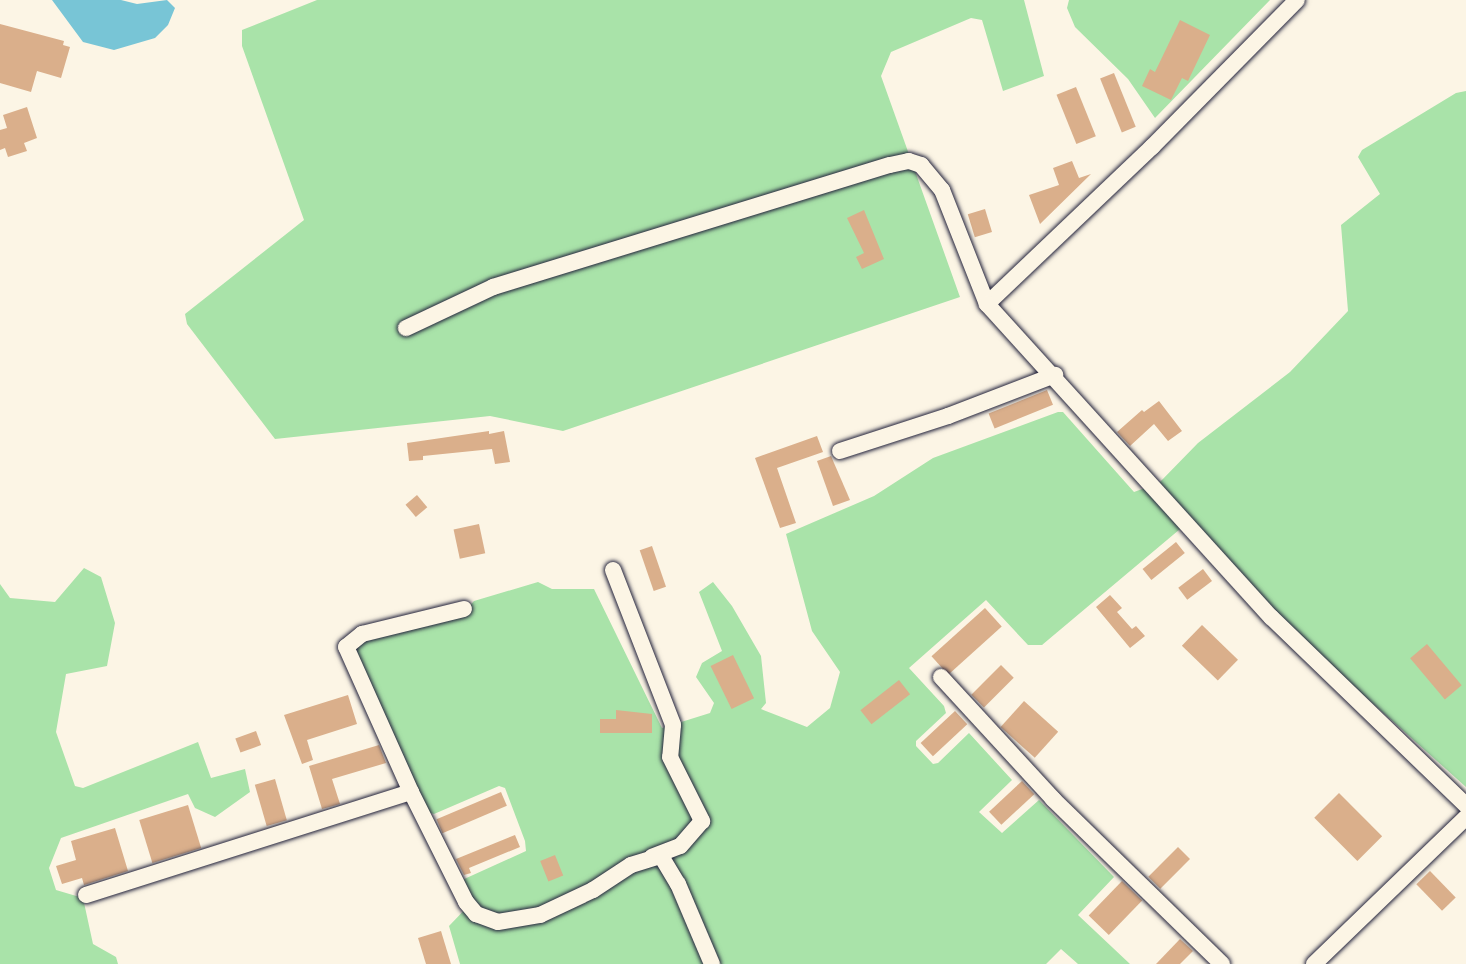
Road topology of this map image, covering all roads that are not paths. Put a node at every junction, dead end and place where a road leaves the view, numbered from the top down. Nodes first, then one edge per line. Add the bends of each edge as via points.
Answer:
1 (1297, 0) edge
2 (987, 304) junction
3 (406, 328) dead end
4 (1055, 375) junction
5 (840, 451) dead end
6 (613, 570) dead end
7 (464, 609) dead end
8 (941, 677) dead end
9 (411, 792) junction
10 (1466, 805) edge
11 (1466, 817) edge
12 (652, 857) junction
13 (86, 895) dead end
14 (712, 964) edge
15 (1222, 964) edge
16 (1314, 964) edge

1 - 2 street via 1145,154
2 - 3 street via 942,190 932,174 909,161 493,287
2 - 4 street
4 - 5 street
4 - 10 street via 1271,617
6 - 12 street via 673,725 670,757 702,820 680,846
7 - 9 street via 362,634 346,647
8 - 15 street via 1053,799
9 - 12 street via 466,903 485,919 498,922 540,915
9 - 13 street
11 - 16 street
12 - 14 street via 661,856 668,862

